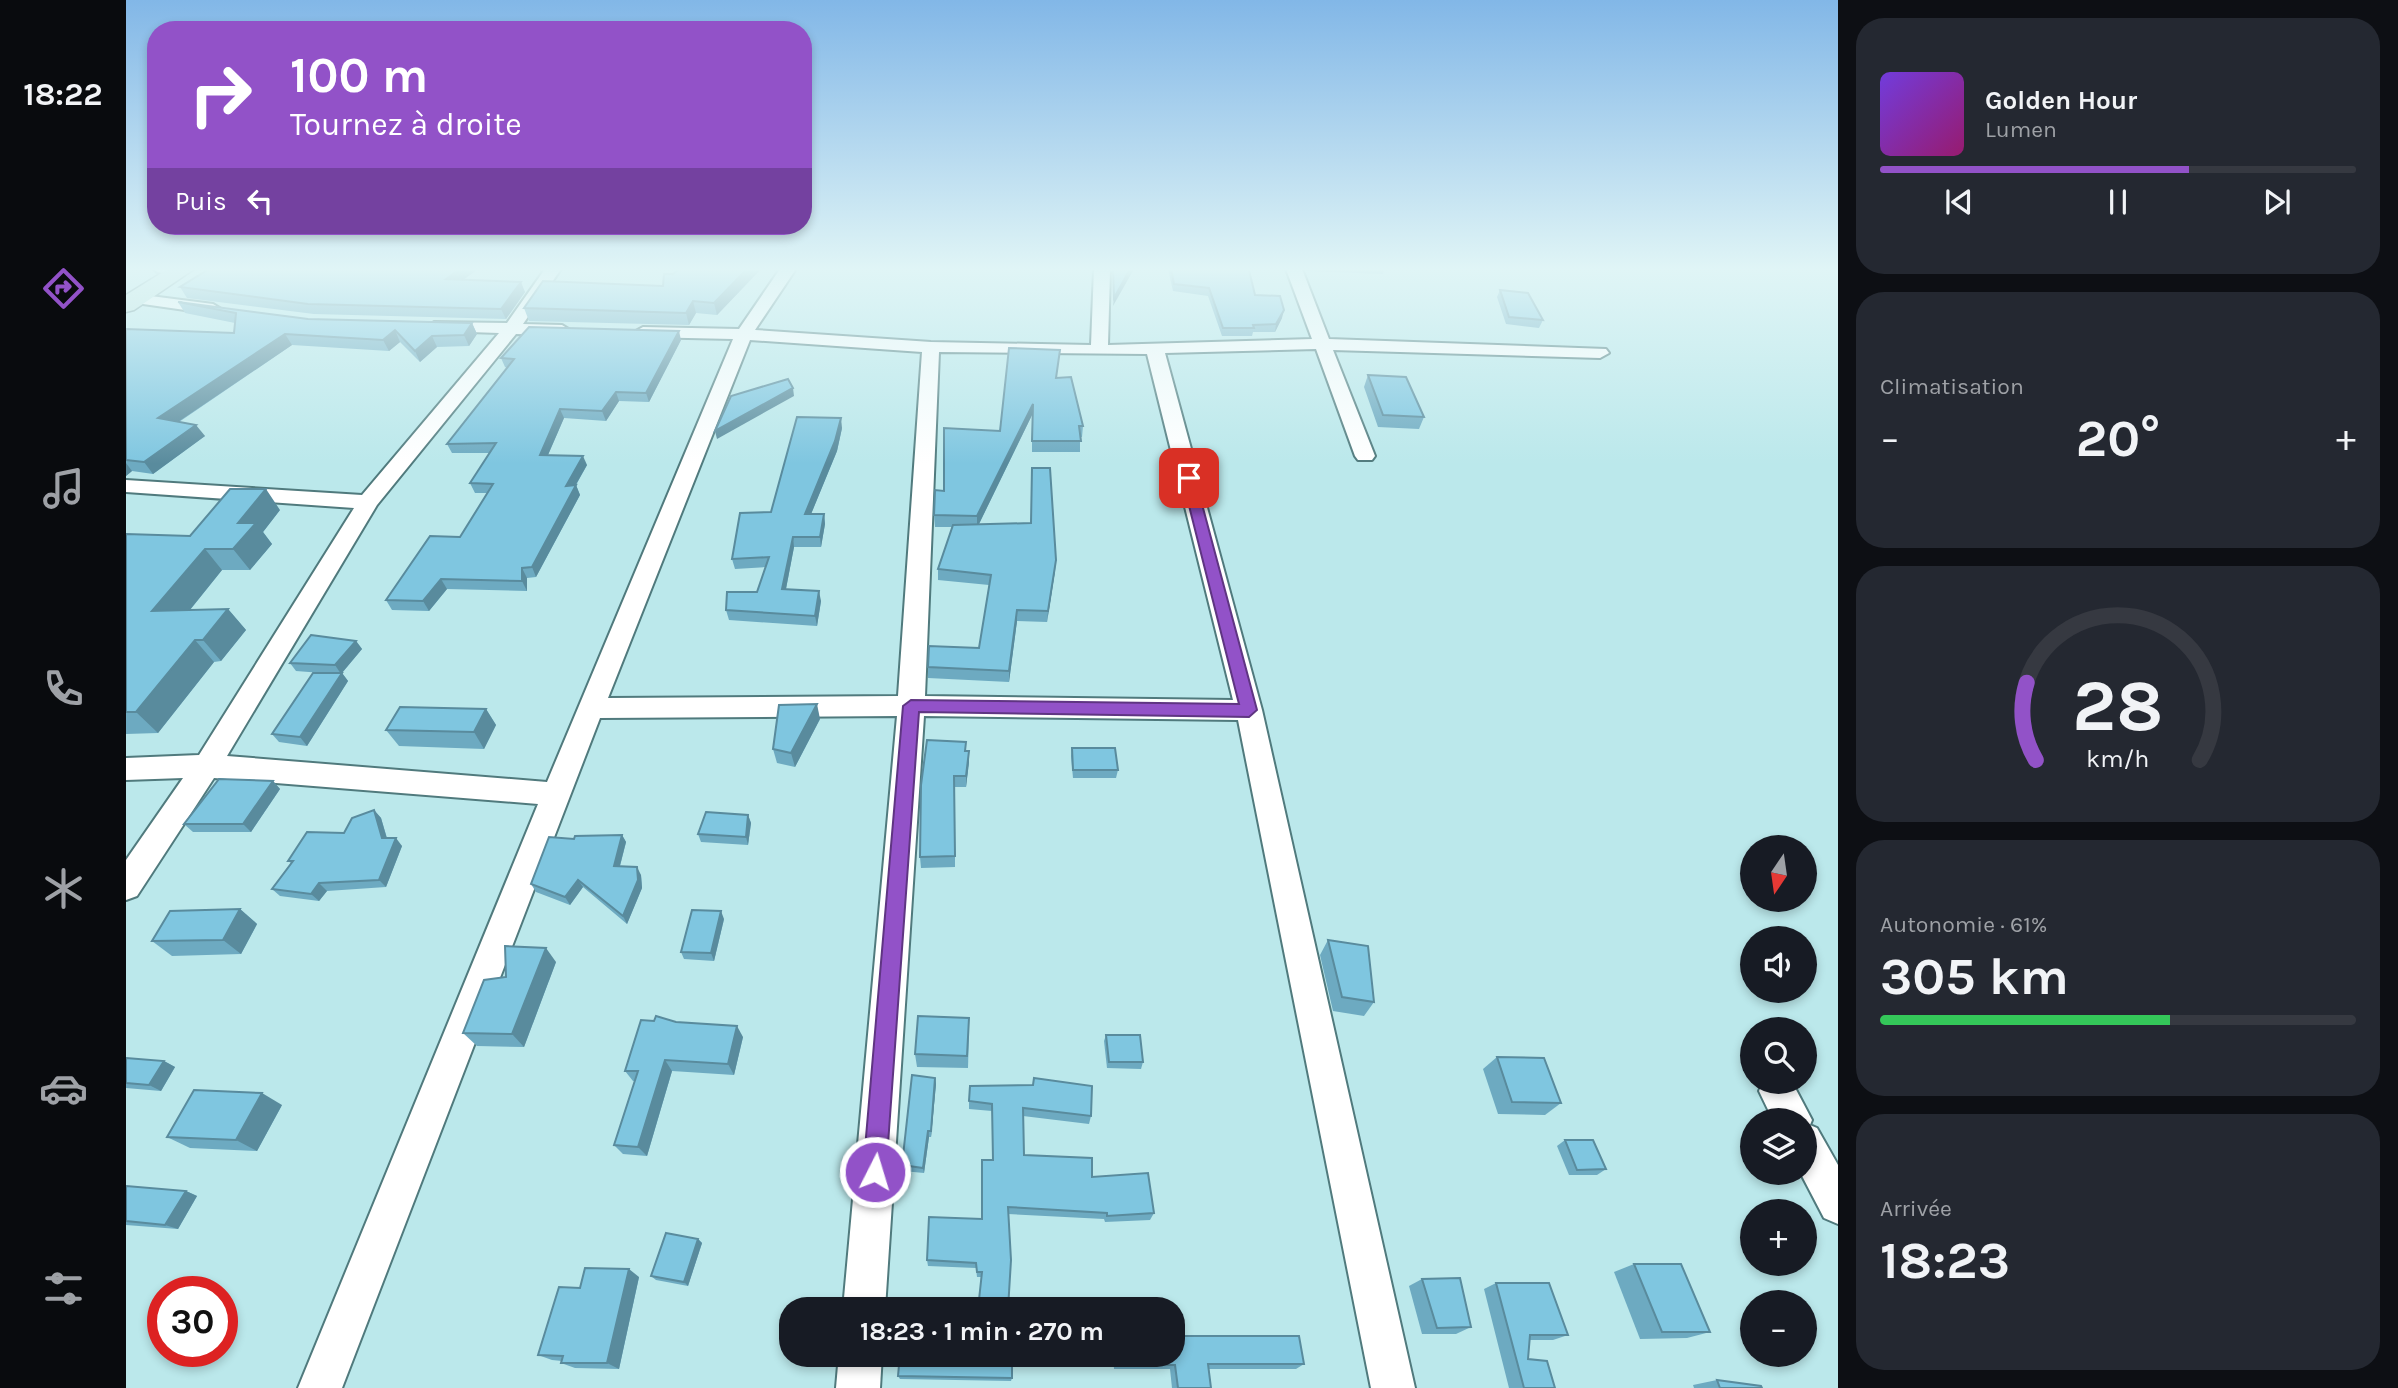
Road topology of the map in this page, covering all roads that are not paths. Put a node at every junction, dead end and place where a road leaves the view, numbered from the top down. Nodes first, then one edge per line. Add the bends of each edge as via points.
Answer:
1 (507, 334) edge
2 (735, 334) edge
3 (744, 334) junction
4 (1100, 334) edge
5 (1319, 334) edge
6 (1323, 344) junction
7 (930, 347) junction
8 (1099, 349) junction
9 (1155, 349) junction
10 (1600, 353) dead end
11 (1365, 456) dead end
12 (126, 486) edge
13 (368, 502) junction
14 (911, 706) junction
15 (591, 708) junction
16 (1249, 710) junction
17 (207, 766) junction
18 (126, 769) edge
19 (557, 794) junction
20 (126, 886) edge
21 (1817, 1165) edge
22 (1838, 1204) edge
23 (865, 1297) edge
24 (860, 1367) edge
25 (320, 1388) edge
26 (858, 1388) edge
27 (1393, 1388) edge

1 - 13 street
2 - 3 street
3 - 7 street
3 - 15 street
4 - 8 street
5 - 6 street
6 - 9 street
6 - 10 street
6 - 11 street
7 - 8 street
7 - 14 street
8 - 9 street
9 - 16 street
12 - 13 street
13 - 17 street
14 - 15 street
14 - 16 street
14 - 23 street
15 - 19 street
16 - 27 street
17 - 18 street
17 - 19 street
17 - 20 street
19 - 25 street
21 - 22 street
24 - 26 street

